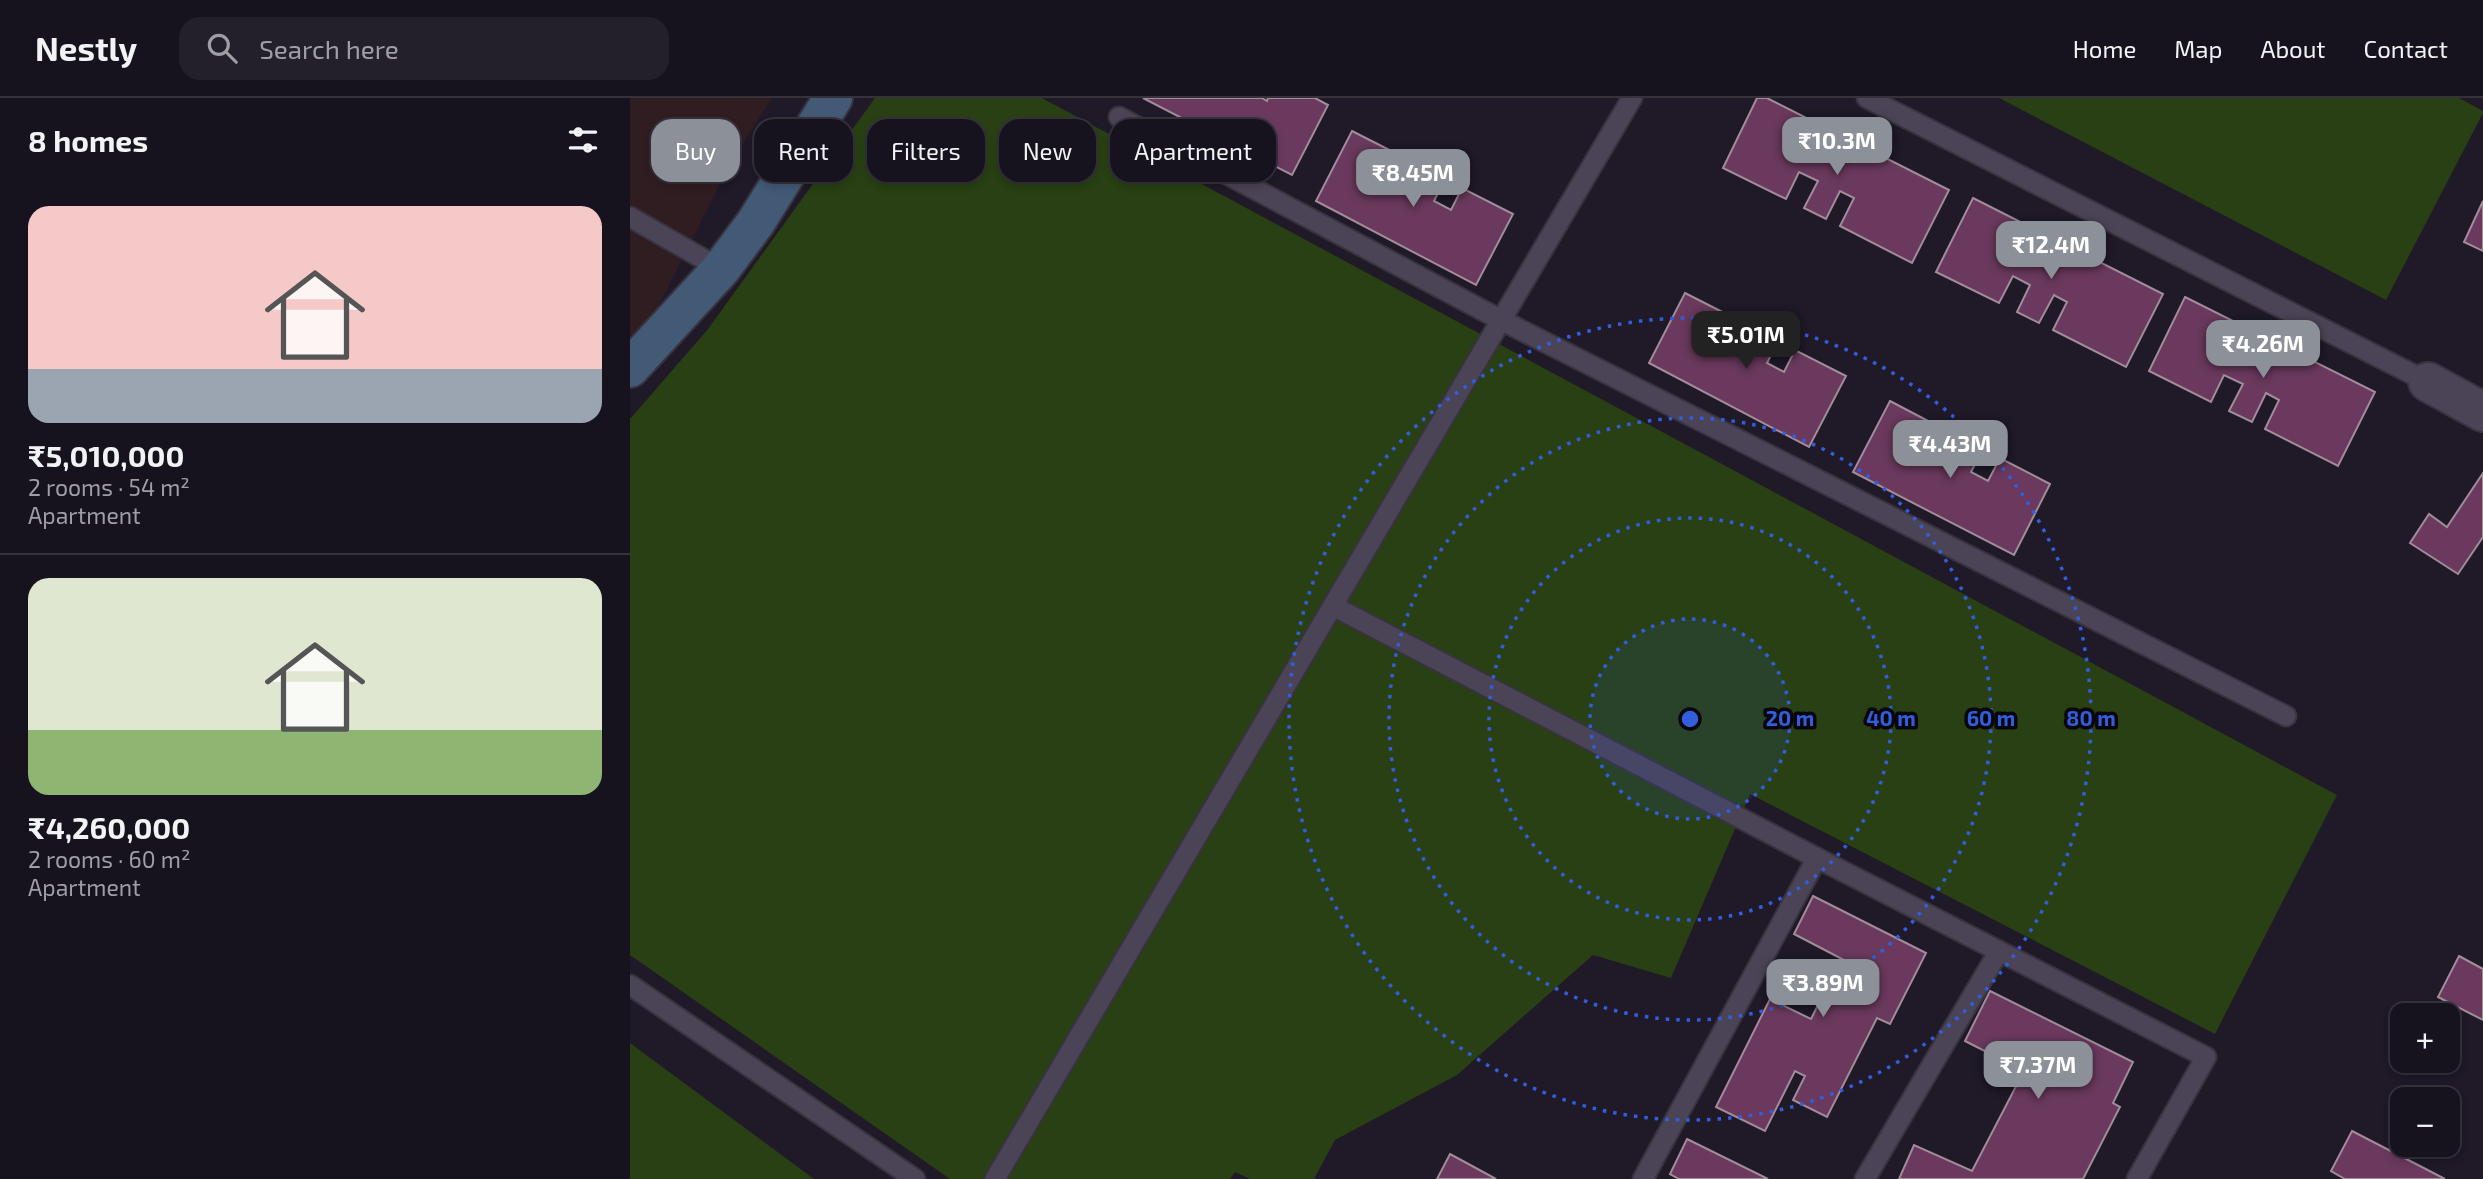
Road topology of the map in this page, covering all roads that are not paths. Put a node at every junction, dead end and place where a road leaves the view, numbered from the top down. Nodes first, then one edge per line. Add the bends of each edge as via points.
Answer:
1 (834, 98) edge
2 (1632, 98) edge
3 (1867, 98) edge
4 (1119, 117) dead end
5 (630, 217) edge
6 (721, 269) junction
7 (1502, 320) junction
8 (630, 368) edge
9 (2428, 383) joint
10 (2483, 412) edge
11 (1333, 606) junction
12 (2286, 716) dead end
13 (1817, 858) junction
14 (1999, 951) junction
15 (630, 985) edge
16 (915, 1179) edge
17 (995, 1179) edge
18 (1643, 1179) edge
19 (1865, 1179) edge
20 (2137, 1179) edge

1 - 6 street
2 - 7 lane
3 - 9 lane
4 - 7 lane
5 - 6 lane
6 - 8 street
7 - 11 lane
7 - 12 lane
9 - 10 street
11 - 13 lane
11 - 17 lane
13 - 14 lane
13 - 18 lane
14 - 19 lane
14 - 20 lane via 2206,1058
15 - 16 lane

